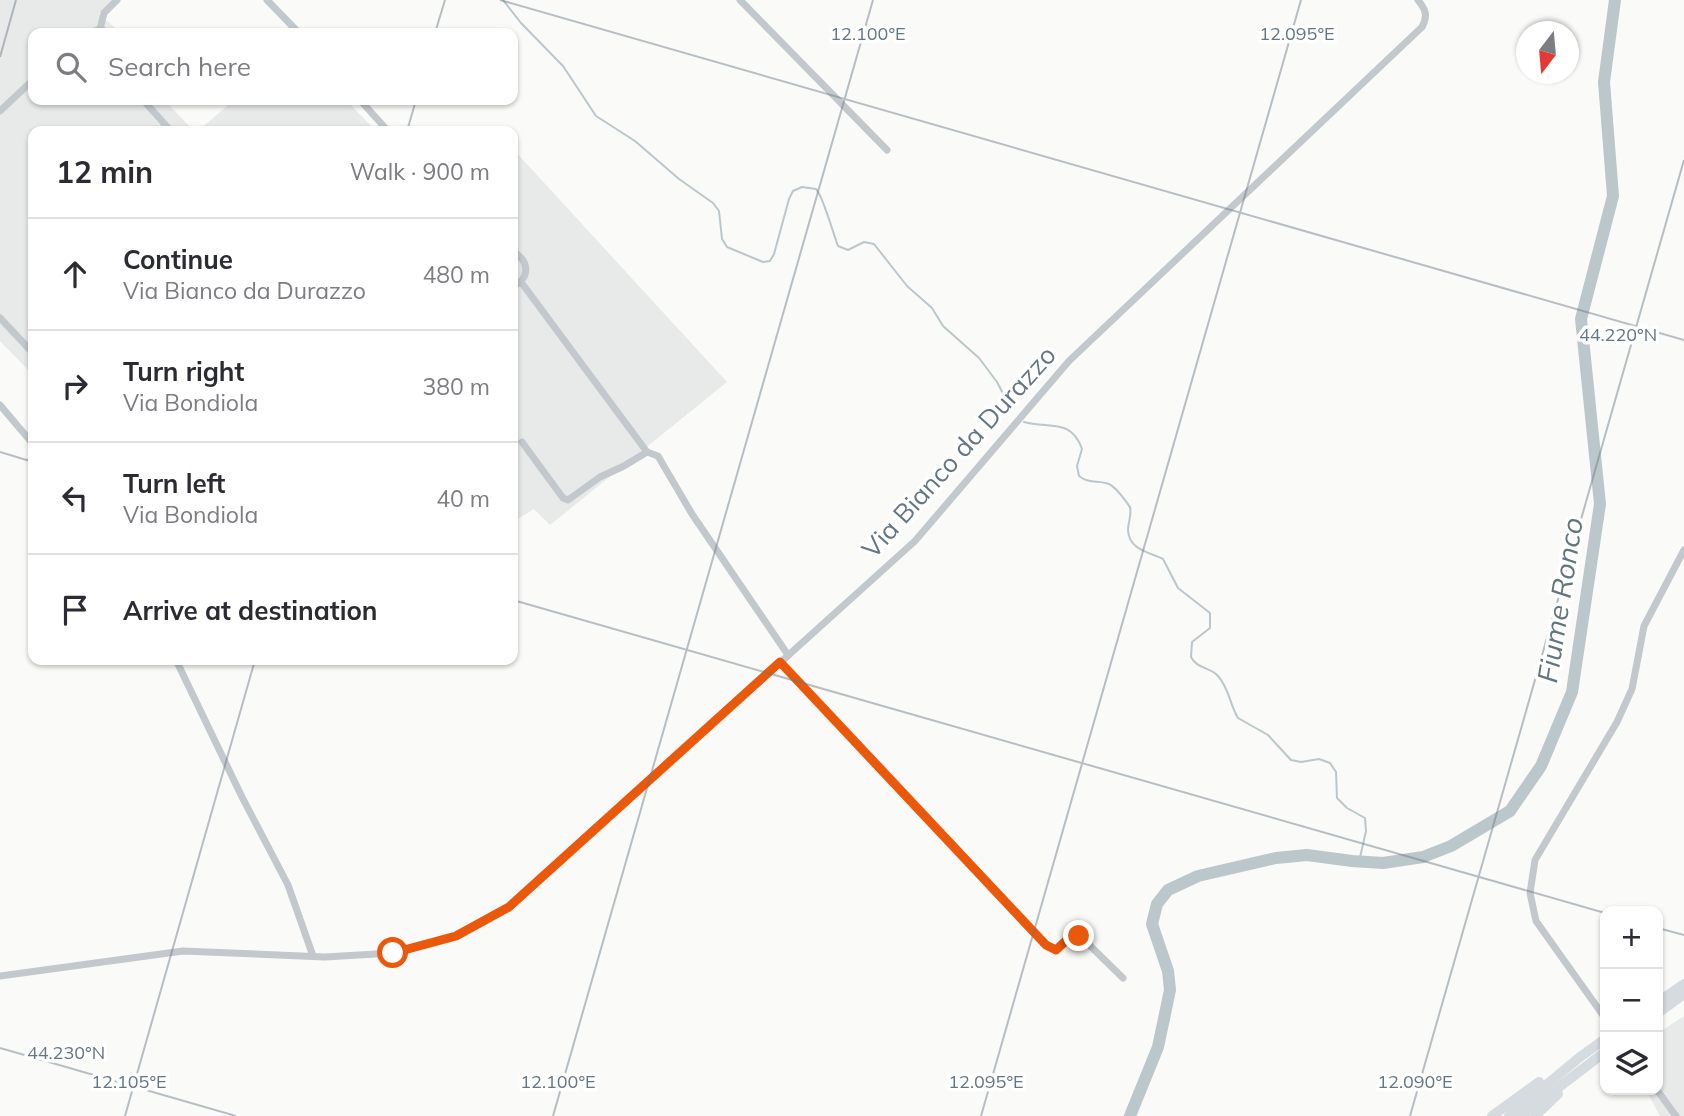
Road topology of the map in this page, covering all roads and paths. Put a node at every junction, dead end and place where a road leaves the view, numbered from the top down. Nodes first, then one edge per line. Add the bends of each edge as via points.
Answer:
1 (117, 0) edge
2 (267, 0) edge
3 (740, 0) edge
4 (1418, 0) edge
5 (100, 28) edge
6 (294, 28) edge
7 (28, 85) edge
8 (148, 105) edge
9 (365, 105) edge
10 (0, 111) edge
11 (166, 126) edge
12 (383, 126) edge
13 (887, 150) dead end
14 (518, 255) edge
15 (521, 282) junction
16 (518, 284) edge
17 (0, 318) edge
18 (28, 348) edge
19 (0, 405) edge
20 (28, 437) edge
21 (522, 442) dead end
22 (647, 452) junction
23 (1684, 550) edge
24 (788, 655) junction
25 (780, 662) junction
26 (178, 665) edge
27 (313, 956) junction
28 (0, 976) edge
29 (1122, 978) dead end
30 (1684, 984) edge
31 (1684, 994) edge
32 (1663, 999) edge
33 (1663, 1009) edge
34 (1600, 1011) edge
35 (1600, 1043) edge
36 (1580, 1057) junction
37 (1600, 1058) edge
38 (1600, 1058) edge
39 (1662, 1095) edge
40 (1680, 1115) edge
41 (1492, 1116) edge
42 (1508, 1116) edge
43 (1521, 1116) edge
44 (1535, 1116) edge

1 - 5 street via 104,13
2 - 6 street
3 - 13 street
4 - 24 street, Via Bianco da Durazzo via 1426,10 1422,27 1069,361 915,541
7 - 10 street
8 - 11 street
9 - 12 street
14 - 15 street via 526,265
15 - 16 street
15 - 22 street
17 - 18 street
19 - 20 street
21 - 22 street via 568,500
22 - 24 street via 658,456
23 - 34 street via 1644,626 1632,689 1617,722 1535,860 1530,893 1536,920
24 - 25 street, Via Bianco da Durazzo
25 - 27 street, Via Bianco da Durazzo via 509,907 456,936 393,953
25 - 29 street via 1046,945 1056,950 1071,936 1079,936
26 - 27 street via 288,885
27 - 28 street, Via Bianco da Durazzo via 183,951
30 - 32 highway
31 - 33 highway
35 - 36 highway
36 - 41 highway
36 - 42 highway
37 - 43 highway
38 - 44 highway
39 - 40 street

